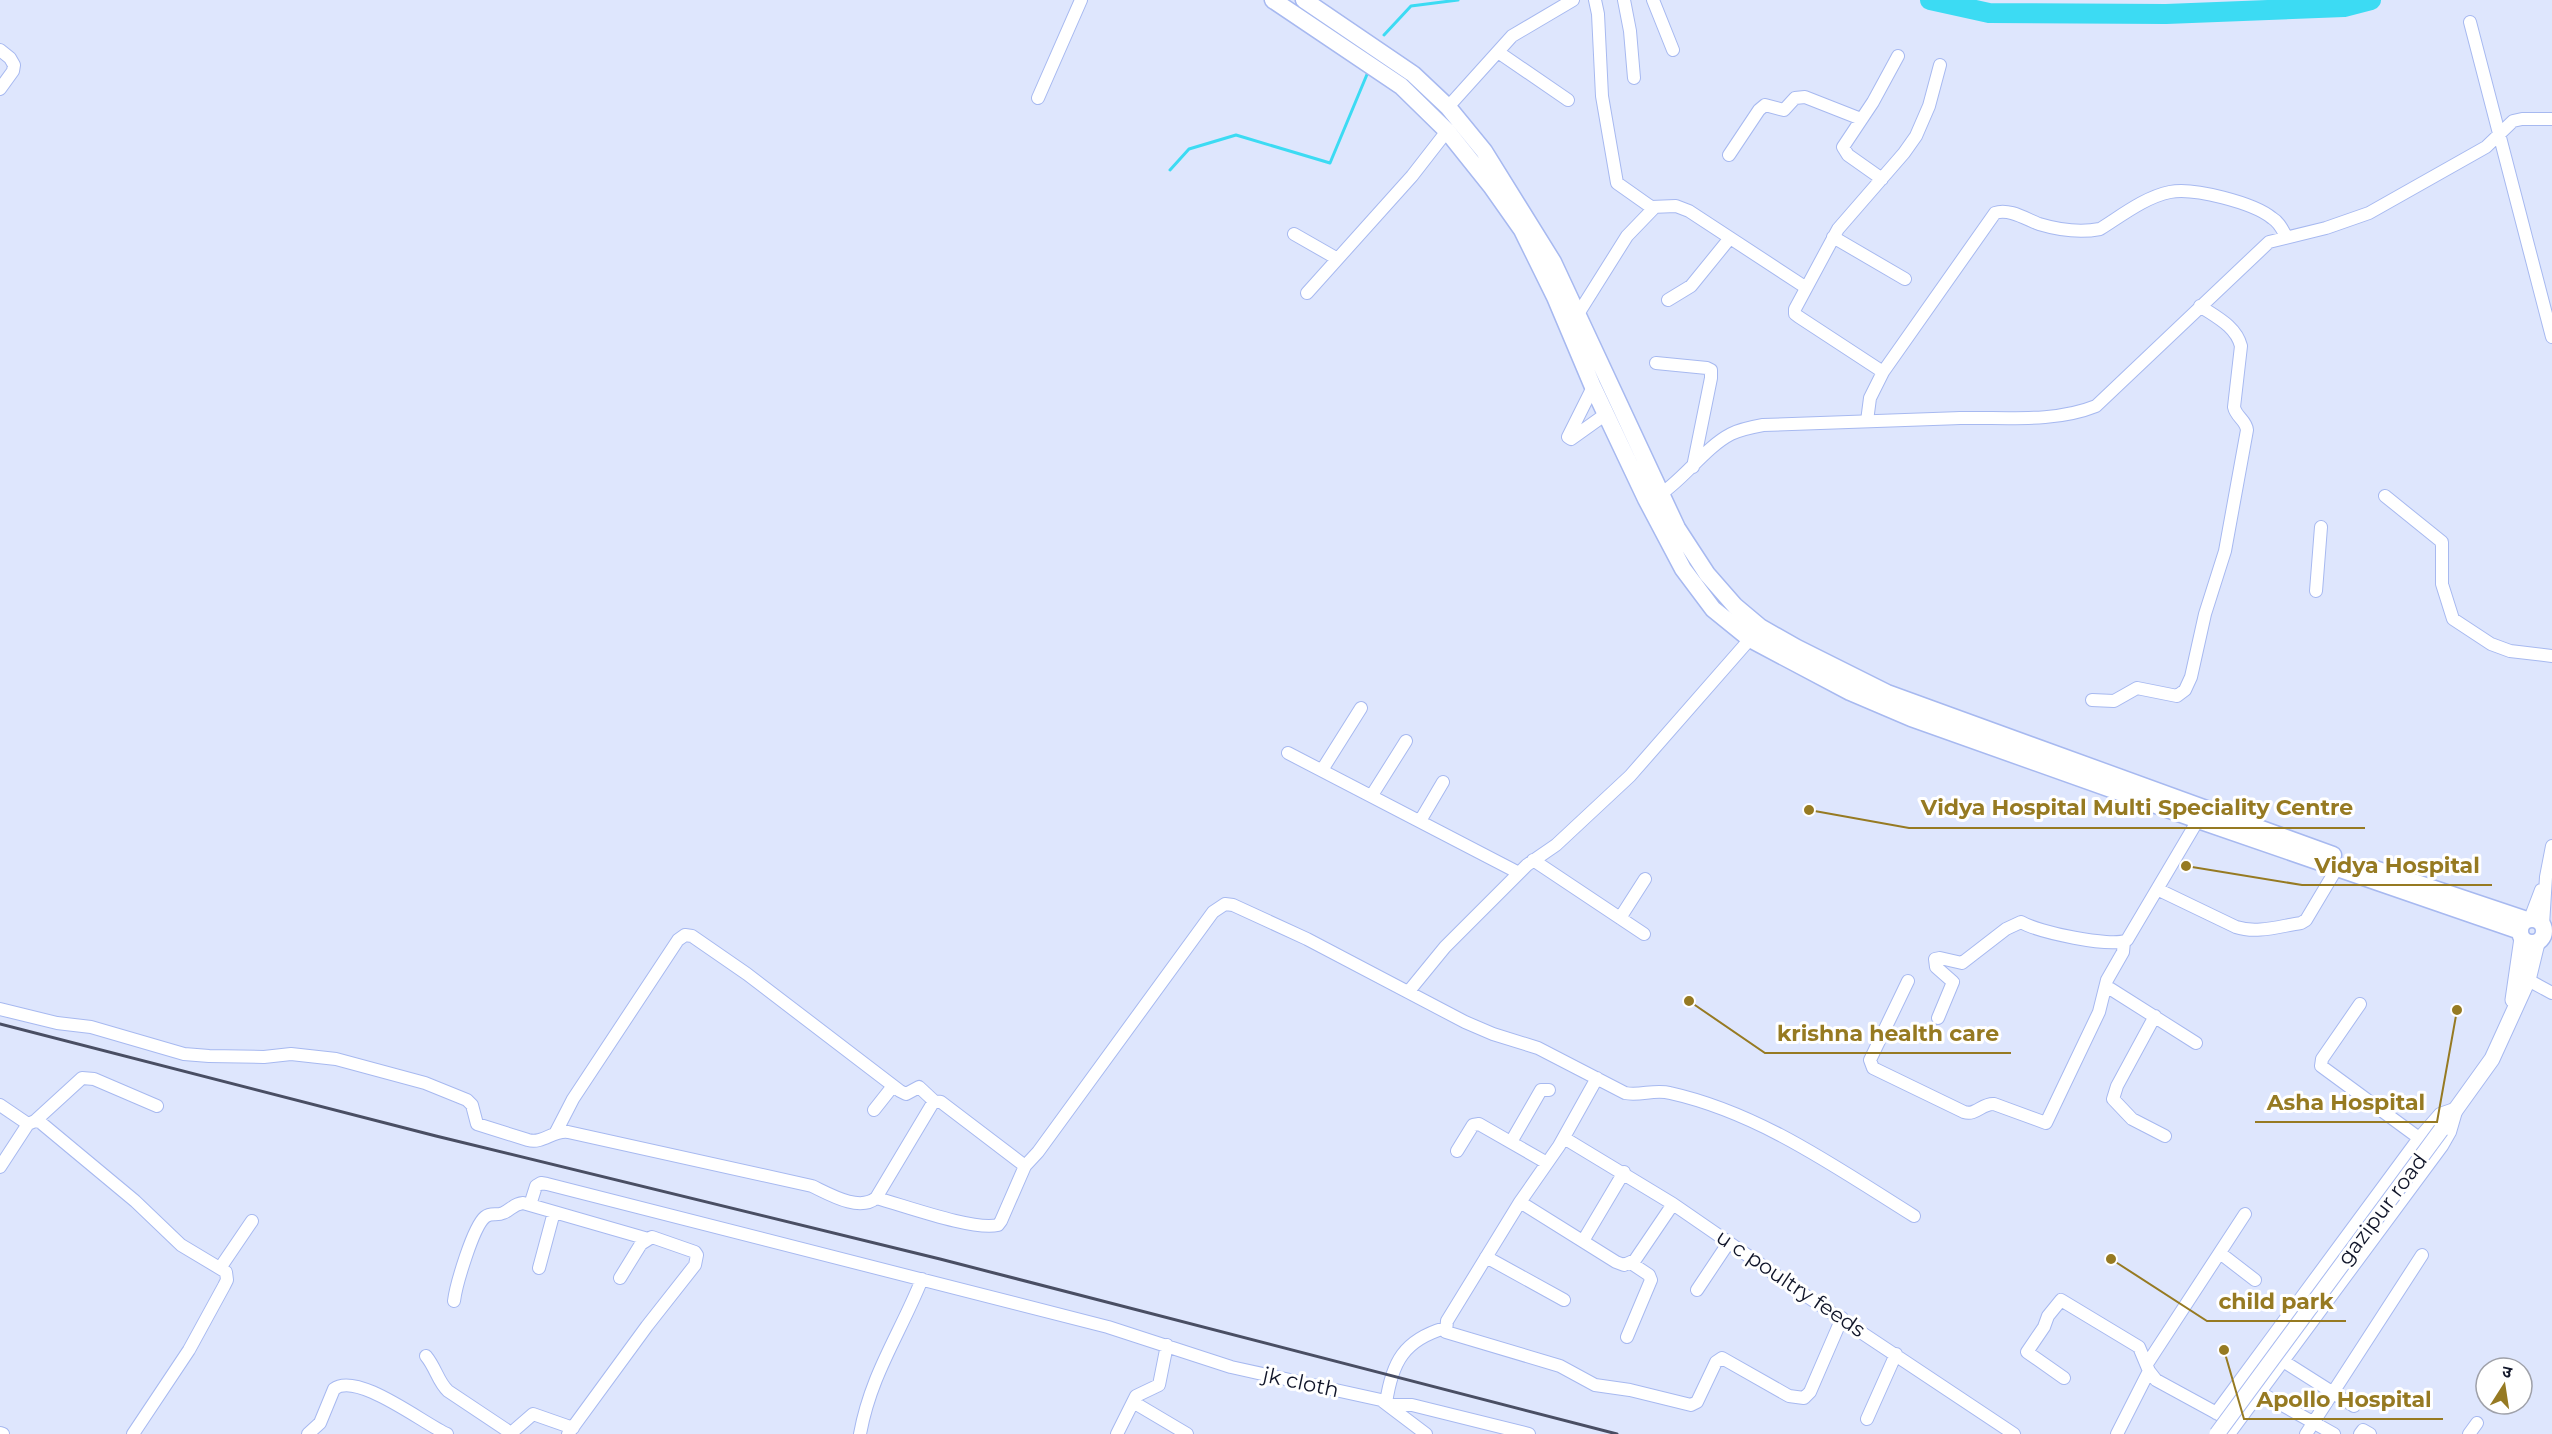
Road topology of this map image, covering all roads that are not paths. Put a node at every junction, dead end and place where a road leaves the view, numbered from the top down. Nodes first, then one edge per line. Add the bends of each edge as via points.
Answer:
1 (1081, 0) edge
2 (1274, 0) edge
3 (1304, 0) edge
4 (1573, 0) edge
5 (1595, 0) edge
6 (1624, 0) edge
7 (1653, 0) edge
8 (2470, 22) dead end
9 (0, 50) edge
10 (1673, 51) dead end
11 (1498, 52) junction
12 (1899, 56) dead end
13 (1940, 65) dead end
14 (1634, 78) dead end
15 (0, 89) edge
16 (1038, 98) dead end
17 (1568, 100) dead end
18 (1448, 107) junction
19 (1861, 119) junction
20 (2552, 119) edge
21 (1448, 131) junction
22 (2498, 133) junction
23 (1729, 155) dead end
24 (1882, 179) junction
25 (1654, 208) junction
26 (1294, 234) dead end
27 (2286, 236) junction
28 (1833, 237) junction
29 (1730, 238) junction
30 (1336, 258) junction
31 (1905, 279) dead end
32 (1805, 287) junction
33 (1307, 293) dead end
34 (1668, 300) dead end
35 (2200, 306) junction
36 (1578, 314) junction
37 (2552, 337) edge
38 (1656, 363) dead end
39 (1883, 372) junction
40 (1593, 387) junction
41 (1606, 414) junction
42 (1867, 421) junction
43 (1693, 468) junction
44 (2385, 496) dead end
45 (1655, 498) junction
46 (2320, 527) dead end
47 (2316, 591) dead end
48 (1750, 639) junction
49 (2552, 656) edge
50 (2092, 700) dead end
51 (1361, 708) dead end
52 (1406, 741) dead end
53 (1288, 753) dead end
54 (1322, 770) junction
55 (1443, 782) dead end
56 (1372, 795) junction
57 (2198, 820) junction
58 (1420, 821) junction
59 (2552, 846) edge
60 (1533, 860) junction
61 (2337, 868) junction
62 (1519, 873) junction
63 (1645, 879) dead end
64 (2158, 890) junction
65 (1620, 918) junction
66 (2537, 932) edge
67 (1644, 934) dead end
68 (2124, 942) junction
69 (2528, 980) junction
70 (1908, 981) dead end
71 (2106, 986) junction
72 (1409, 991) junction
73 (2552, 993) edge
74 (2360, 1004) dead end
75 (0, 1009) edge
76 (2512, 1012) junction
77 (2155, 1016) junction
78 (1938, 1018) dead end
79 (2196, 1043) dead end
80 (1597, 1078) junction
81 (893, 1086) junction
82 (1549, 1090) dead end
83 (934, 1101) junction
84 (0, 1105) edge
85 (157, 1106) dead end
86 (2457, 1108) junction
87 (874, 1110) dead end
88 (32, 1123) junction
89 (556, 1132) junction
90 (2165, 1136) dead end
91 (1564, 1137) junction
92 (2419, 1138) junction
93 (1511, 1142) junction
94 (1457, 1151) dead end
95 (1547, 1162) junction
96 (1025, 1166) junction
97 (0, 1167) edge
98 (1624, 1172) junction
99 (876, 1198) junction
100 (1520, 1202) junction
101 (1673, 1204) junction
102 (530, 1205) junction
103 (554, 1212) junction
104 (2245, 1214) dead end
105 (1914, 1216) dead end
106 (252, 1221) dead end
107 (648, 1239) junction
108 (1583, 1241) junction
109 (1729, 1242) junction
110 (2220, 1253) junction
111 (2422, 1255) dead end
112 (1486, 1257) junction
113 (1631, 1263) junction
114 (220, 1268) junction
115 (539, 1268) dead end
116 (620, 1278) dead end
117 (922, 1280) junction
118 (2255, 1280) dead end
119 (1697, 1290) dead end
120 (1564, 1300) dead end
121 (454, 1301) dead end
122 (1842, 1318) junction
123 (1445, 1328) junction
124 (1626, 1337) dead end
125 (1167, 1345) junction
126 (1896, 1354) junction
127 (426, 1356) dead end
128 (2283, 1361) junction
129 (2148, 1367) junction
130 (2064, 1378) dead end
131 (2259, 1392) junction
132 (2332, 1392) junction
133 (1133, 1402) junction
134 (1388, 1404) junction
135 (2354, 1406) dead end
136 (2216, 1413) junction
137 (1867, 1419) dead end
138 (2313, 1422) junction
139 (2477, 1423) dead end
140 (2233, 1429) edge
141 (571, 1431) edge
142 (133, 1434) edge
143 (308, 1434) edge
144 (447, 1434) edge
145 (510, 1434) edge
146 (860, 1434) edge
147 (1116, 1434) edge
148 (1187, 1434) edge
149 (1426, 1434) edge
150 (1529, 1434) edge
151 (2014, 1434) edge
152 (2117, 1434) edge
153 (2217, 1434) edge
154 (2306, 1434) edge
155 (2334, 1434) edge
156 (2360, 1434) edge
157 (2370, 1434) edge
158 (2469, 1434) edge

1 - 16 street
2 - 21 highway via 1401,86
3 - 18 highway via 1413,74
4 - 11 street via 1522,28
5 - 25 street via 1602,96 1616,180 1620,187
6 - 14 street
7 - 10 street
8 - 22 street
9 - 15 street via 14,65
11 - 17 street
11 - 18 street
12 - 19 street
13 - 24 street via 1920,128
18 - 36 highway via 1484,151 1529,220
19 - 23 street via 1805,97 1796,98 1784,110 1765,105
19 - 24 street via 1844,150
20 - 22 street via 2522,119
21 - 30 street
21 - 40 highway via 1522,230
22 - 27 street via 2475,154 2369,213
22 - 37 street
24 - 28 street
25 - 29 street via 1680,206
25 - 36 street via 1627,236
26 - 30 street
27 - 35 street via 2269,242
27 - 39 street via 2275,219 2262,212 2188,192 2154,197 2092,230 2061,229 2000,211 1990,218
28 - 31 street
28 - 32 street
29 - 32 street
29 - 34 street via 1691,286
30 - 33 street
32 - 39 street via 1795,314
35 - 42 street via 2106,399 2082,412
35 - 50 street via 2231,327 2239,338 2234,407 2247,430 2228,540 2193,670 2185,690 2177,696 2137,688 2109,702
36 - 45 highway
38 - 43 street via 1711,370
39 - 42 street via 1870,398
40 - 41 highway
40 - 41 street via 1568,437 1578,436
41 - 45 highway
42 - 43 street via 1744,429 1719,443
43 - 45 street
44 - 49 street via 2442,542 2442,584 2453,619 2491,644 2510,651
45 - 48 highway via 1683,569 1713,609
45 - 66 highway via 1707,574 1735,606 1760,627 1858,679
46 - 47 street
48 - 57 highway via 1850,692 1911,718
48 - 60 street via 1630,776 1556,845
51 - 54 street
52 - 56 street
53 - 54 street
54 - 56 street
55 - 58 street
56 - 58 street
57 - 61 highway
57 - 64 street
58 - 62 street
59 - 66 street
60 - 62 street
60 - 65 street
61 - 64 street via 2306,920 2260,930 2236,927
61 - 66 highway
62 - 72 street via 1438,954
63 - 65 street
64 - 68 street
65 - 67 street
66 - 69 main road
66 - 76 main road
68 - 71 street
68 - 78 street via 2074,939 2021,922 1962,963 1940,958 1935,962 1953,982
69 - 73 street
69 - 76 main road
70 - 71 street via 1870,1060 1873,1068 1964,1112 1972,1113 1989,1103 2043,1124 2049,1121 2099,1012
71 - 77 street
72 - 80 street via 1466,1022 1538,1048
72 - 96 street via 1307,939 1225,904 1213,912
74 - 92 street via 2321,1066
75 - 89 street via 91,1028 184,1054 291,1054 336,1059 425,1083 466,1100 472,1105 477,1124 488,1130 536,1142
76 - 86 main road, gazipur road via 2492,1059
77 - 79 street
77 - 90 street via 2112,1096 2132,1119
80 - 91 street
80 - 105 street via 1625,1093 1663,1091 1739,1114 1814,1154
81 - 83 street via 906,1094 921,1088
81 - 87 street
81 - 89 street via 747,974 685,935 573,1099
82 - 93 street via 1541,1090
83 - 96 street
83 - 99 street
84 - 88 street
85 - 88 street via 94,1078 82,1078
86 - 92 street via 2440,1114
86 - 128 street via 2442,1146
86 - 153 main road, gazipur road, bridge
88 - 97 street
88 - 114 street via 45,1125 181,1245
89 - 99 street via 812,1186 863,1203
91 - 95 street
91 - 98 street, u c poultry feeds
92 - 136 street
93 - 94 street via 1476,1124
93 - 95 street
95 - 100 street
96 - 99 street via 1001,1221 991,1226
98 - 101 street, u c poultry feeds
98 - 108 street
100 - 108 street
100 - 112 street
101 - 109 street, u c poultry feeds
101 - 113 street
102 - 103 street
102 - 117 street, jk cloth via 536,1186 547,1184
102 - 121 street via 516,1204 502,1214 484,1218 461,1272
103 - 107 street
103 - 115 street
104 - 110 street
106 - 114 street
107 - 116 street
107 - 141 street via 657,1238 695,1252 698,1262
108 - 113 street via 1616,1262
109 - 119 street
109 - 122 street, u c poultry feeds
110 - 118 street
110 - 129 street
111 - 132 street
112 - 120 street
112 - 123 street
113 - 124 street via 1651,1280
114 - 142 street via 227,1276 225,1286 189,1350
117 - 125 street, jk cloth
117 - 146 street via 871,1387
122 - 123 street via 1804,1398 1789,1396 1722,1358 1716,1362 1697,1402 1691,1405 1594,1384 1560,1366 1450,1334
122 - 126 street, u c poultry feeds
123 - 134 street via 1420,1337 1401,1356 1392,1374
125 - 133 street via 1159,1385 1141,1392
125 - 134 street, jk cloth via 1214,1362
126 - 137 street
126 - 151 street, u c poultry feeds
127 - 145 street via 448,1391
128 - 131 street
128 - 132 street
129 - 130 street via 2134,1343 2061,1300 2027,1352
129 - 136 street via 2156,1380
129 - 152 street
131 - 138 street
131 - 140 street
132 - 135 street
132 - 138 street
133 - 147 street
133 - 148 street
134 - 149 street, jk cloth
134 - 150 street via 1412,1405
136 - 140 street
138 - 154 street
138 - 155 street
139 - 158 street
141 - 145 street via 534,1414
143 - 144 street via 320,1423 334,1389 344,1384 393,1402
156 - 157 street

